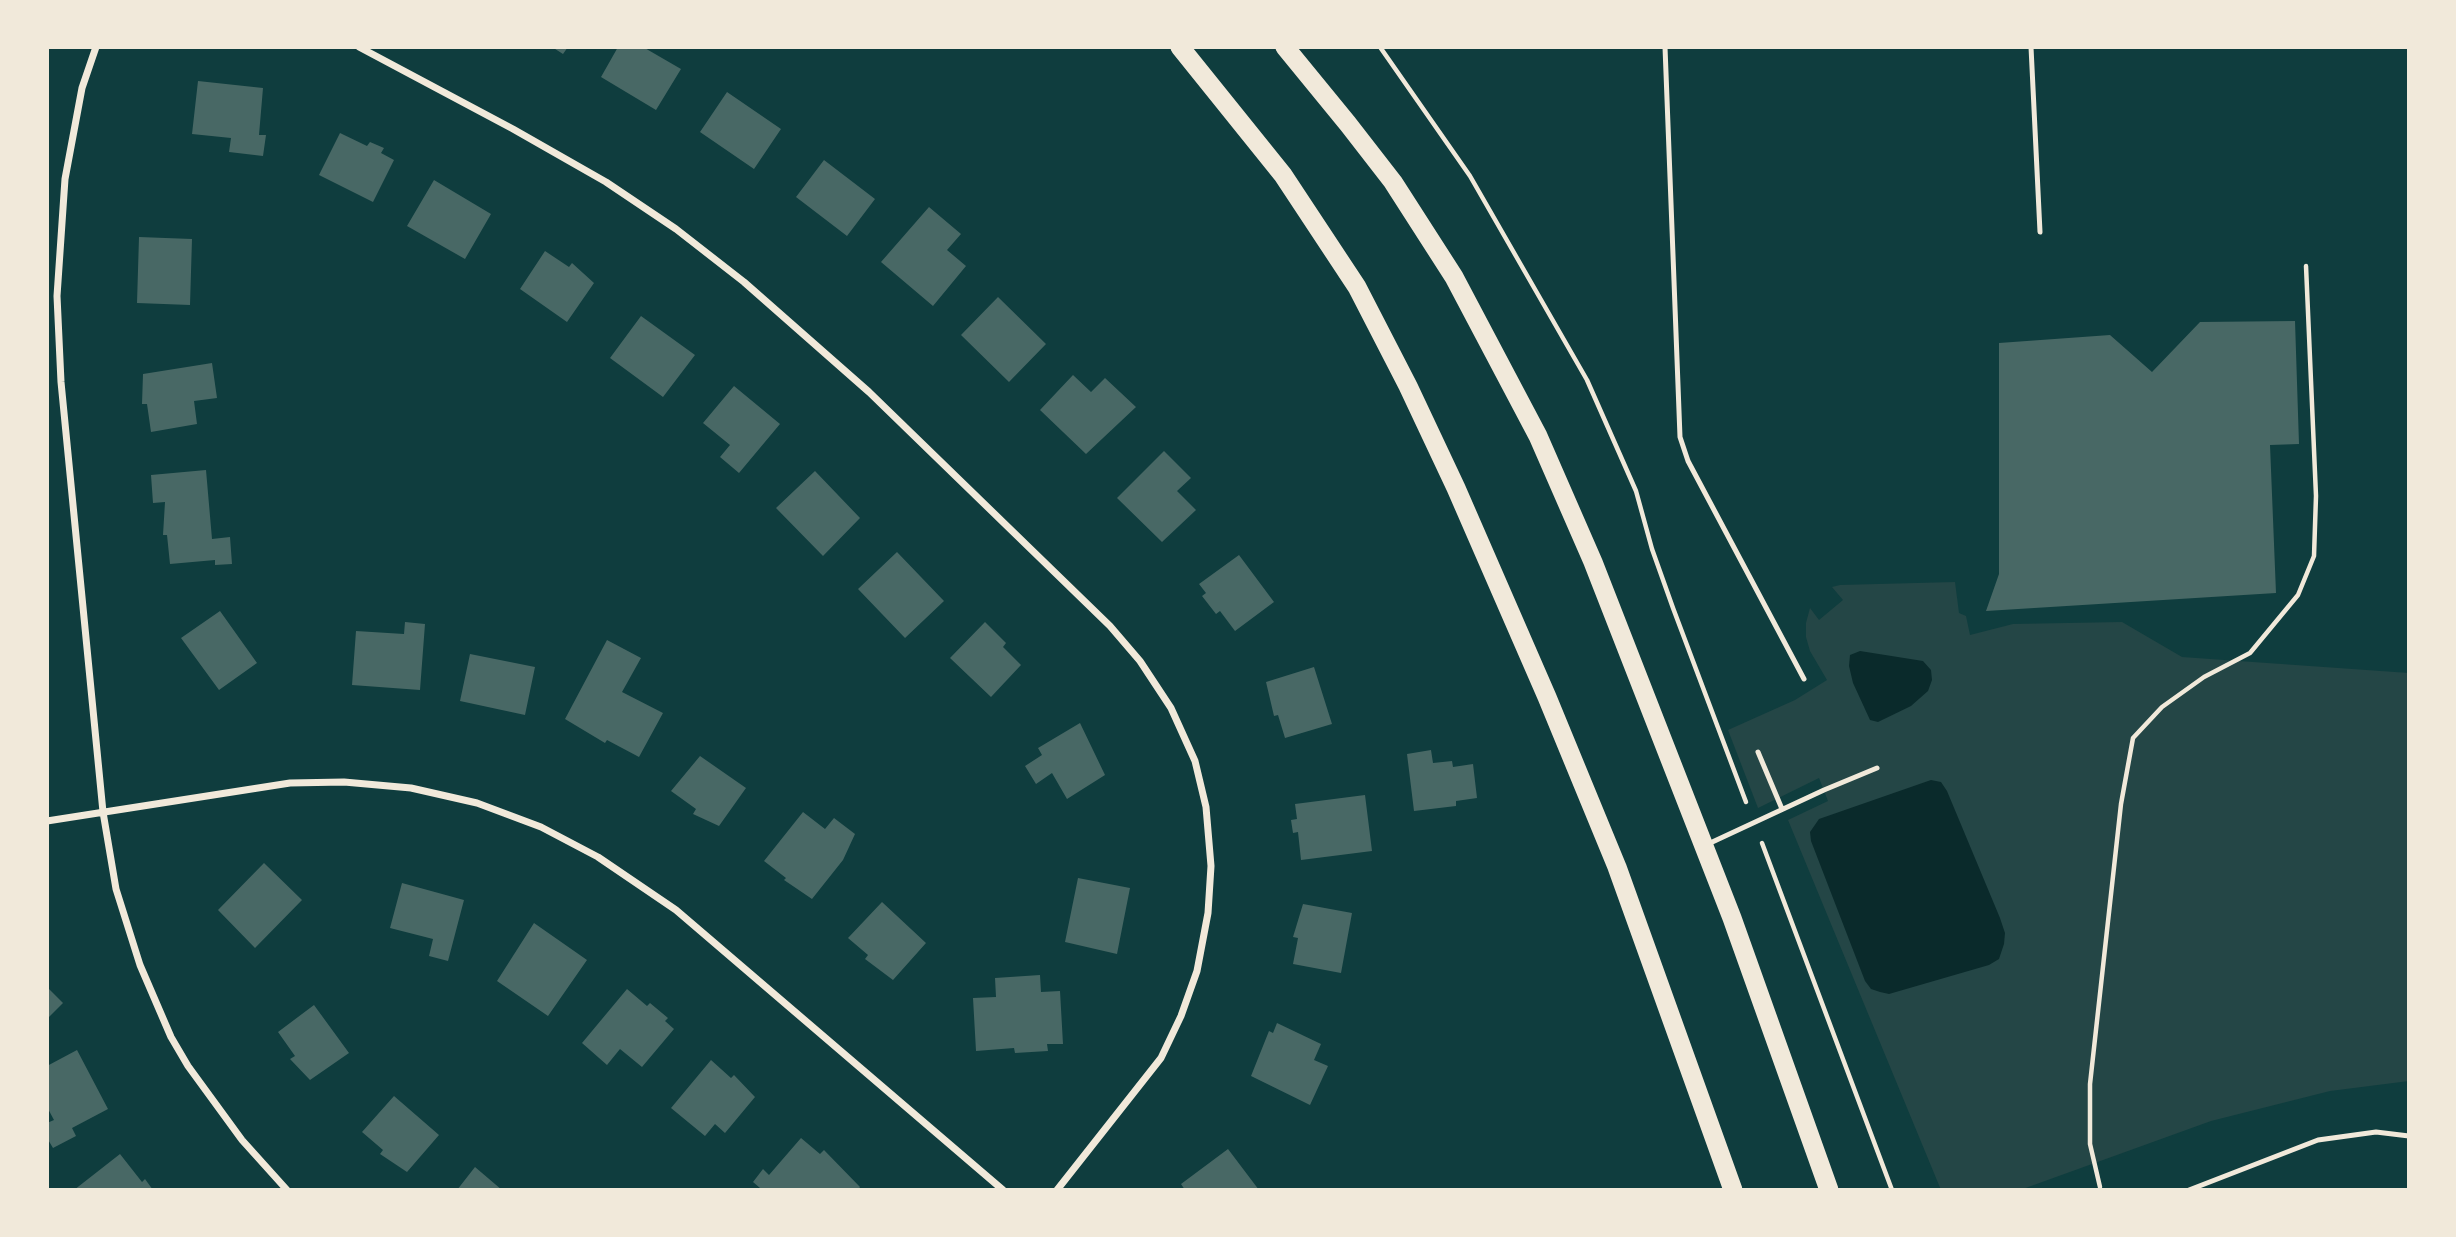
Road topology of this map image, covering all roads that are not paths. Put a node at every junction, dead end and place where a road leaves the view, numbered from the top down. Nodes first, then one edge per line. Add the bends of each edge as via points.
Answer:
1 (96, 47) edge
2 (359, 47) edge
3 (1180, 47) edge
4 (1285, 47) edge
5 (1665, 47) edge
6 (2032, 47) edge
7 (2040, 232) dead end
8 (47, 296) edge
9 (57, 296) junction
10 (1804, 679) dead end
11 (1758, 752) dead end
12 (1877, 768) dead end
13 (1783, 809) junction
14 (103, 812) junction
15 (47, 821) edge
16 (1703, 846) junction
17 (2409, 1136) edge
18 (287, 1190) edge
19 (1003, 1190) edge
20 (1057, 1190) edge
21 (1733, 1190) edge
22 (1829, 1190) edge
23 (2189, 1190) edge

1 - 9 street via 82,88 65,178
2 - 20 street via 606,182 744,282 869,392 1110,626 1171,708 1195,761 1206,807 1211,866 1197,971 1161,1058
3 - 21 highway via 1283,175 1357,287 1408,386 1547,697 1617,867
4 - 16 highway via 1393,182 1447,266 1538,436 1593,562
5 - 10 lane via 1680,437 1688,461
6 - 7 lane
8 - 9 street
9 - 14 street via 61,382
11 - 13 lane
12 - 13 lane
13 - 16 lane
14 - 15 street
14 - 18 street via 117,889 140,965 171,1037 242,1140
14 - 19 street via 289,783 344,782 451,797 541,827 598,857 676,910
16 - 22 highway
17 - 23 lane via 2376,1132 2318,1140

